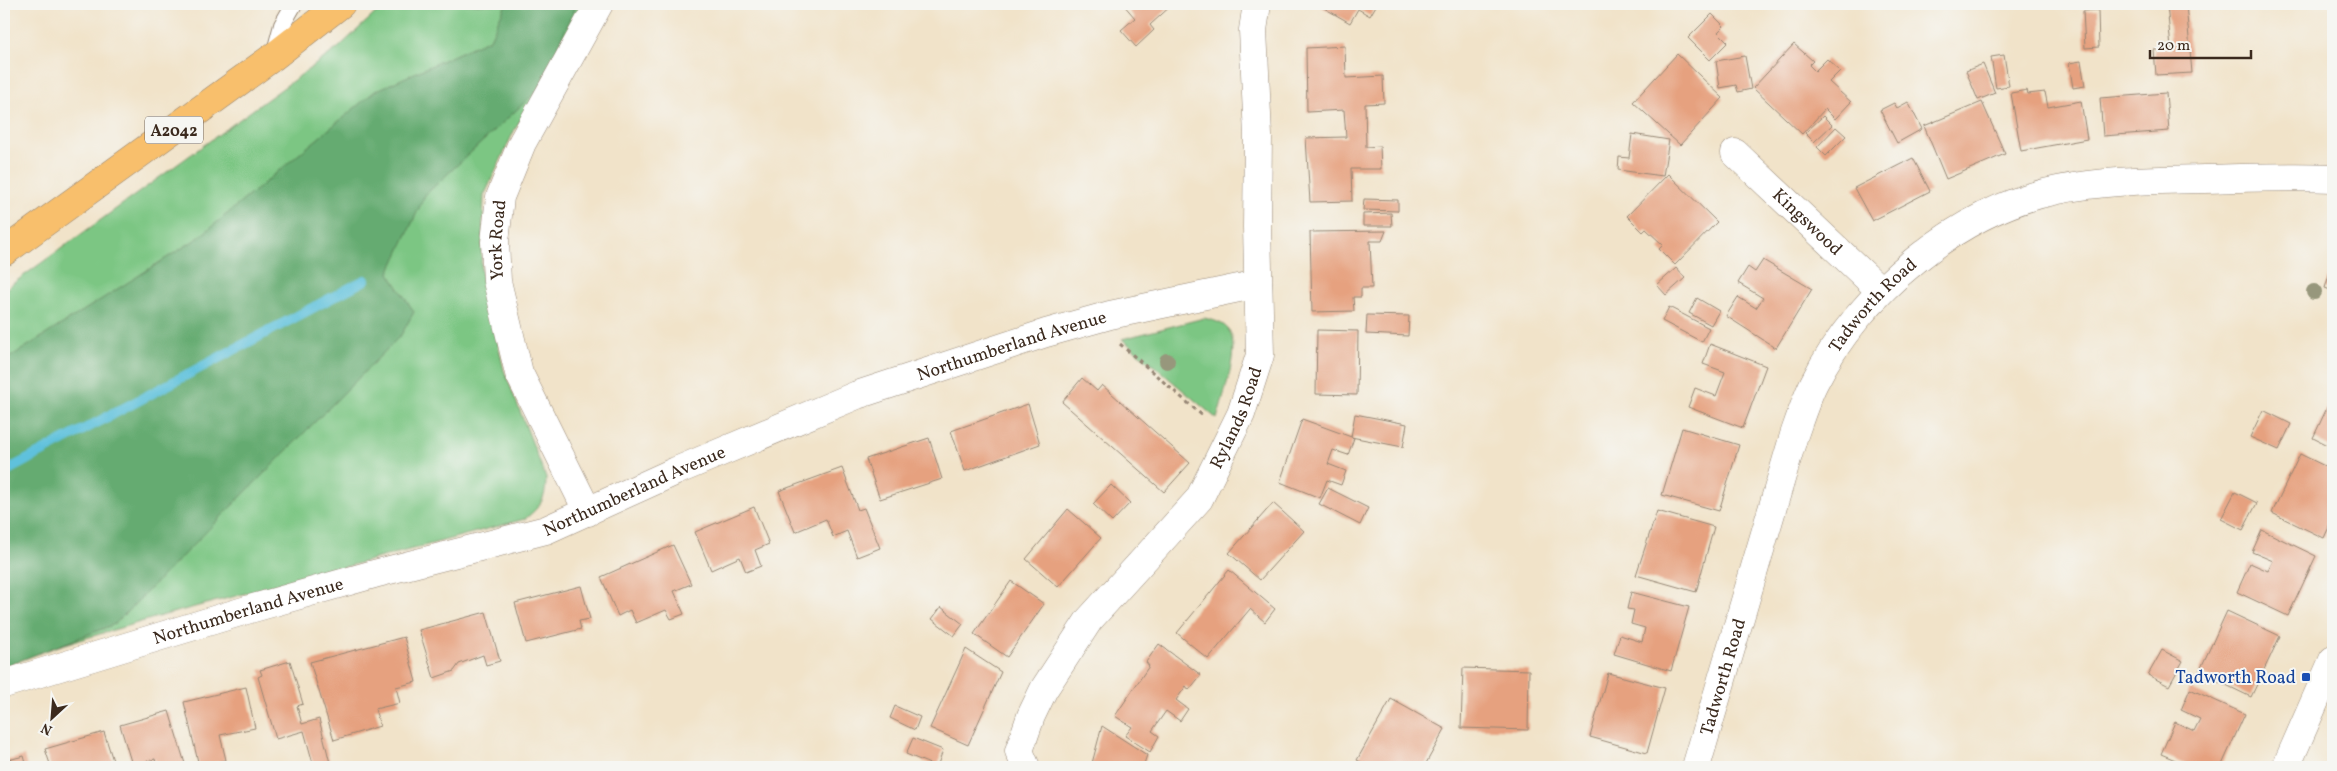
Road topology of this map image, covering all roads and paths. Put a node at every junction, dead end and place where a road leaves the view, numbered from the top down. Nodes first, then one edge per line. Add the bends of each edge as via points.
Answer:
1 (294, 4) edge
2 (341, 4) edge
3 (599, 4) edge
4 (1257, 4) edge
5 (273, 57) junction
6 (1735, 153) dead end
7 (2333, 178) edge
8 (4, 252) edge
9 (1258, 284) junction
10 (1880, 290) junction
11 (1110, 315) junction
12 (1230, 438) junction
13 (588, 512) junction
14 (2333, 660) edge
15 (4, 684) edge
16 (1026, 767) edge
17 (1696, 767) edge
18 (2286, 767) edge

1 - 5 lane via 282,25
2 - 5 main road, A2042
3 - 13 street, York Road via 522,143 500,197 495,242 497,281 519,373
4 - 9 street, Rylands Road via 1253,30 1258,136
5 - 8 main road, A2042
6 - 10 street, Kingswood
7 - 10 street, Tadworth Road via 2121,182 2058,190 1997,209 1934,246
9 - 11 street, Northumberland Avenue
9 - 12 street, Rylands Road via 1260,355
10 - 17 street, Tadworth Road via 1842,339 1814,383 1794,435
11 - 12 path via 1115,340
11 - 13 street, Northumberland Avenue via 857,395 676,470
12 - 16 street, Rylands Road via 1199,499 1089,620 1044,689 1019,751
13 - 15 street, Northumberland Avenue via 546,530 260,606
14 - 18 street

